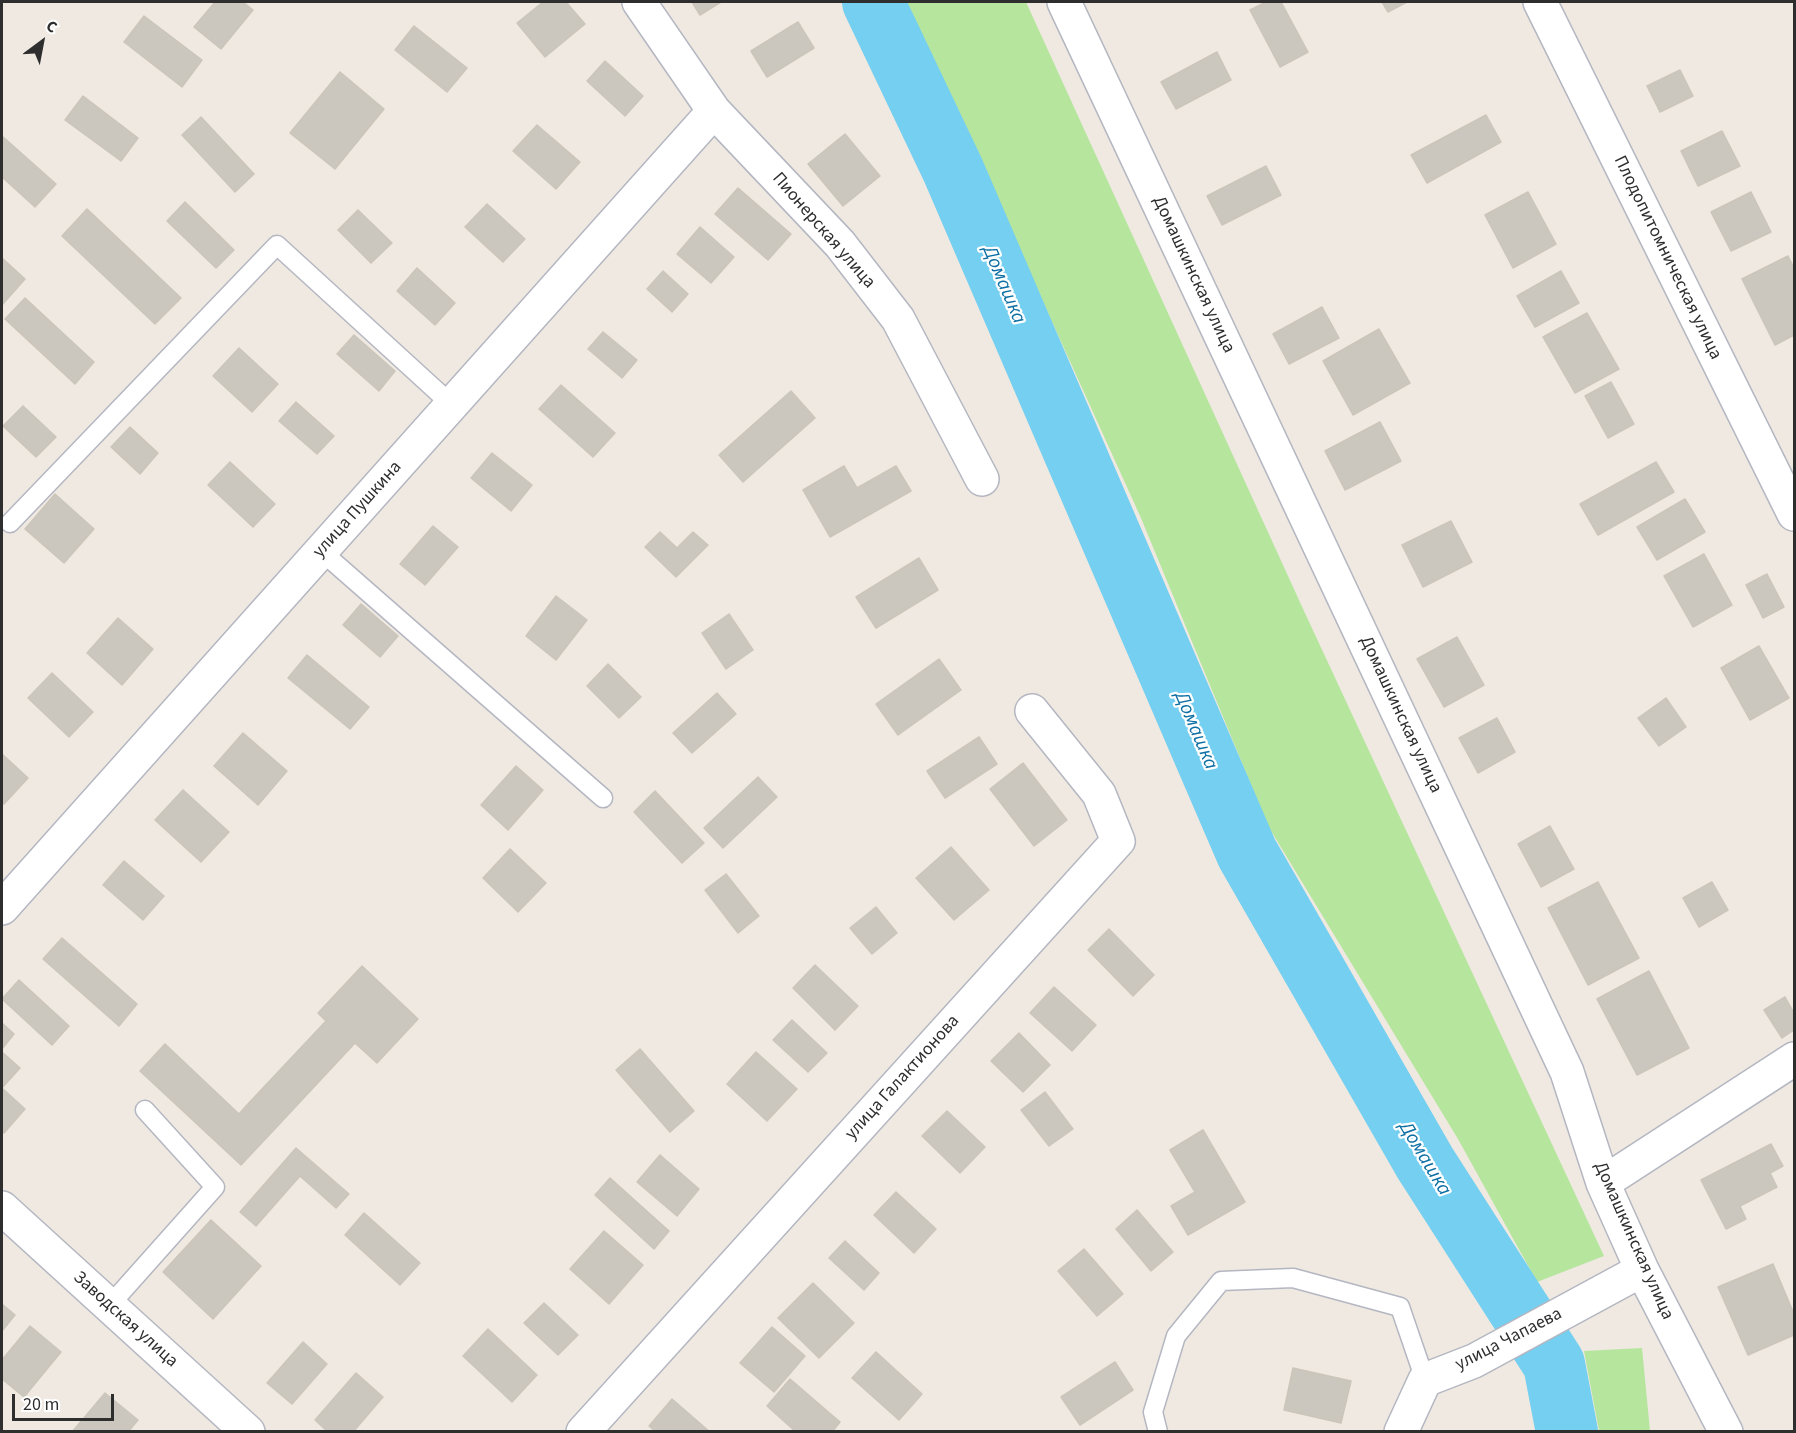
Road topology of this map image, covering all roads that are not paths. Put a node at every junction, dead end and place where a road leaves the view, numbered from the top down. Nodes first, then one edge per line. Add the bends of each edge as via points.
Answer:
1 (639, 2) edge
2 (1064, 2) edge
3 (1540, 2) edge
4 (714, 111) junction
5 (452, 405) junction
6 (982, 478) dead end
7 (1794, 514) edge
8 (10, 523) dead end
9 (321, 551) junction
10 (1032, 711) dead end
11 (603, 798) dead end
12 (2, 908) edge
13 (1794, 1059) edge
14 (145, 1110) dead end
15 (1603, 1183) junction
16 (2, 1209) edge
17 (1642, 1270) junction
18 (109, 1306) junction
19 (1425, 1380) junction
20 (248, 1431) edge
21 (583, 1431) edge
22 (1158, 1431) edge
23 (1401, 1431) edge
24 (1726, 1431) edge

1 - 4 street, Пионерская улица
2 - 15 street, Домашкинская улица via 1568,1072
3 - 7 street, Плодопитомническая улица
4 - 5 street, улица Пушкина
4 - 6 street, Пионерская улица via 840,244 898,319
5 - 8 lane via 277,245
5 - 9 street, улица Пушкина
9 - 11 lane
9 - 12 street, улица Пушкина
10 - 21 street, улица Галактионова via 1099,794 1118,841
13 - 15 street
14 - 18 lane via 215,1187
15 - 17 street, Домашкинская улица
16 - 18 street, Заводская улица
17 - 19 street, улица Чапаева via 1474,1361
17 - 24 street, Домашкинская улица
18 - 20 street, Заводская улица
19 - 22 lane via 1400,1307 1293,1278 1221,1281 1176,1336 1153,1412
19 - 23 street

